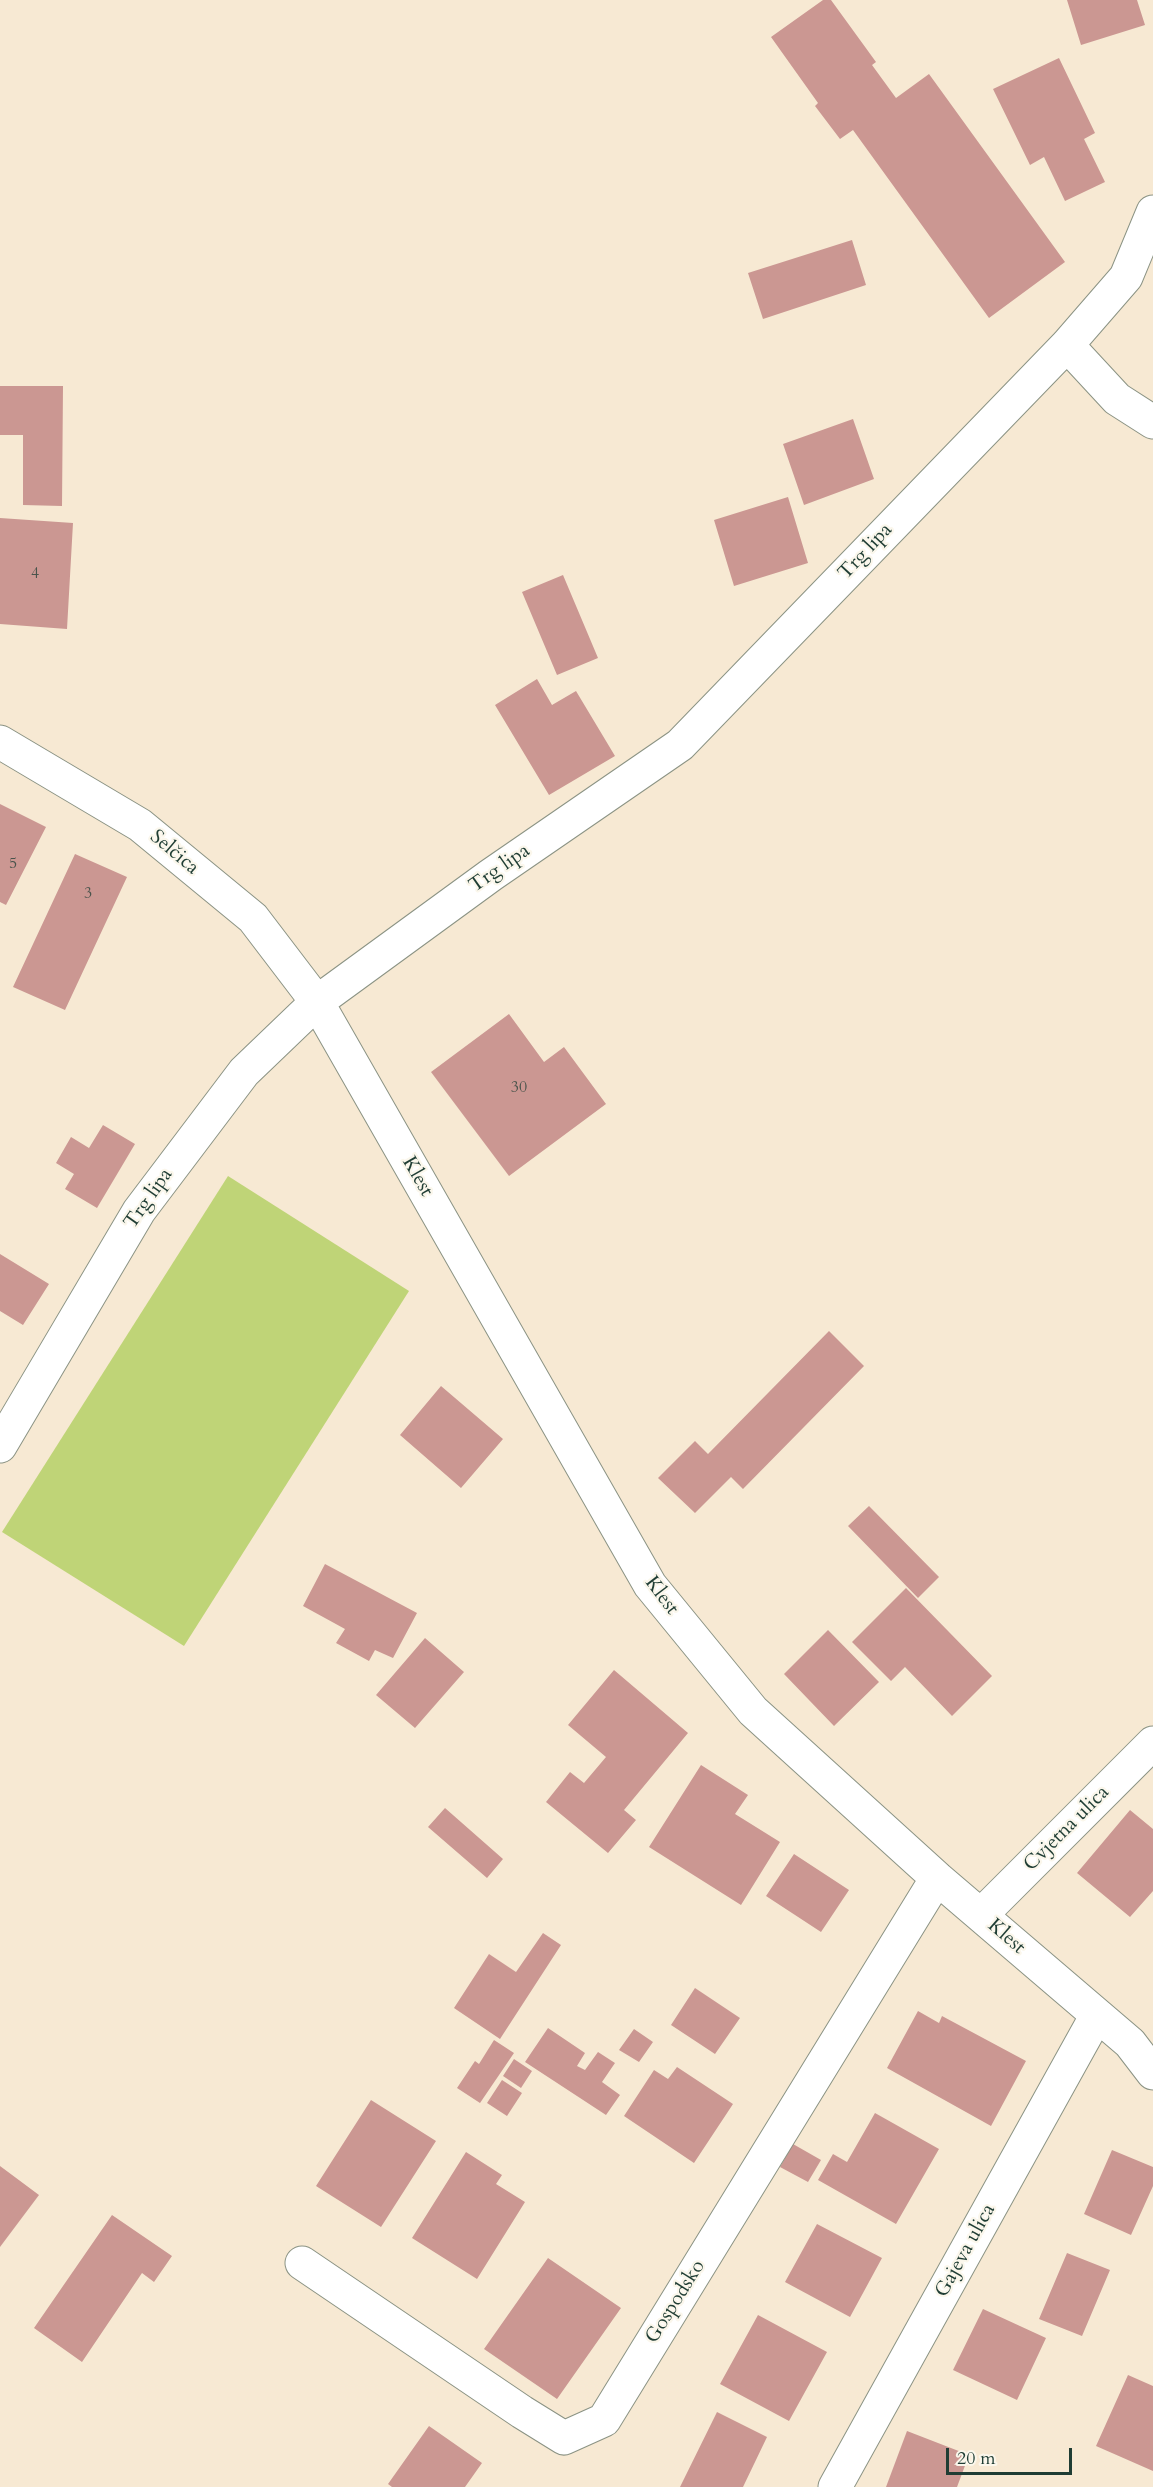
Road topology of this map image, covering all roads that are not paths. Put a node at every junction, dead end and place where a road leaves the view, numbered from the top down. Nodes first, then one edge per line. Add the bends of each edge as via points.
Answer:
1 (1153, 212) edge
2 (1067, 345) junction
3 (1153, 422) edge
4 (0, 742) edge
5 (317, 1002) junction
6 (0, 1446) edge
7 (1153, 1743) edge
8 (936, 1878) junction
9 (981, 1915) junction
10 (1097, 2015) junction
11 (1153, 2073) edge
12 (303, 2263) dead end
13 (835, 2487) edge

1 - 2 street, Trg lipa via 1126,277
2 - 3 street via 1117,399
2 - 5 street, Trg lipa via 680,745 491,875
4 - 5 street, Selčica via 140,825 253,918
5 - 6 street, Trg lipa via 244,1072 139,1211
5 - 8 street, Klest via 650,1585 753,1711
7 - 9 street, Cvjetna ulica
8 - 9 street, Klest
8 - 12 street, Gospodsko via 604,2420 564,2438
9 - 10 street, Klest
10 - 11 street, Klest via 1130,2043
10 - 13 street, Gajeva ulica

